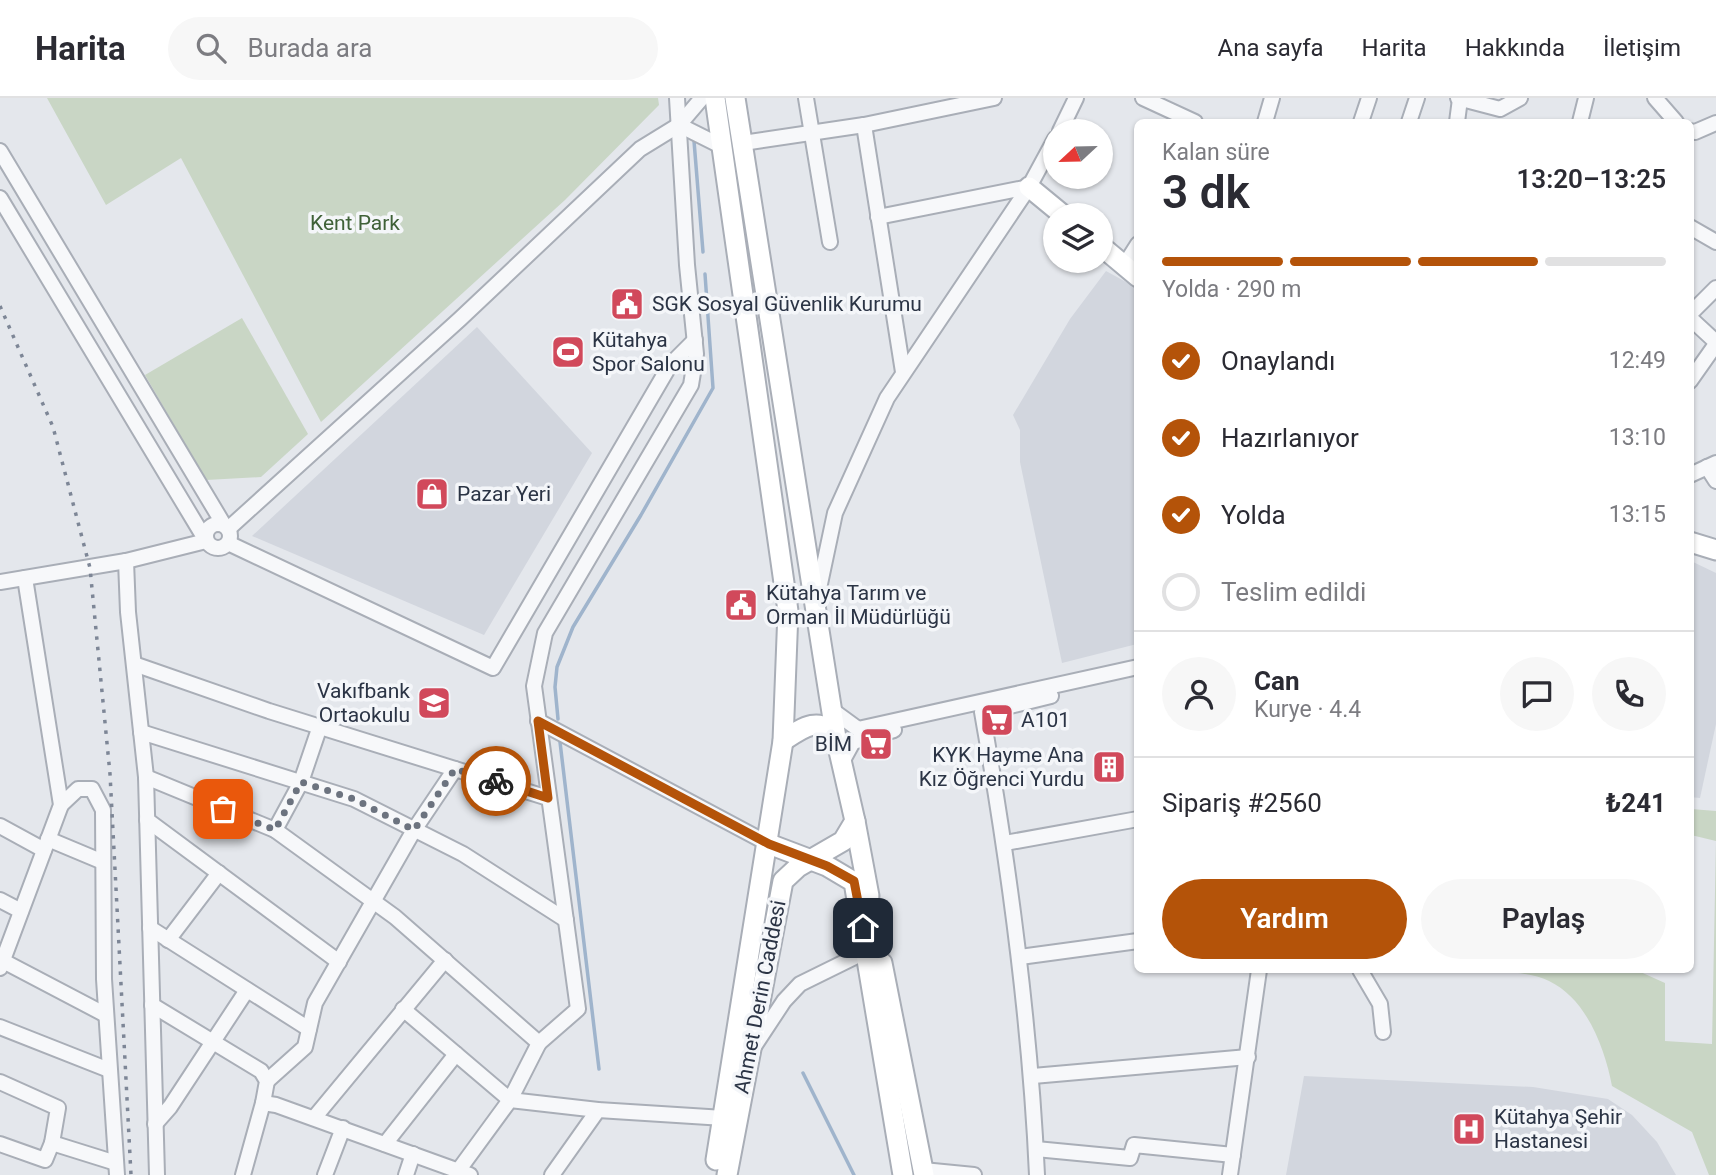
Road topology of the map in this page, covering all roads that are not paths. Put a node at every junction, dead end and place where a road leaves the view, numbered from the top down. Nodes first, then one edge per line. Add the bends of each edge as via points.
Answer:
1 (677, 98) edge
2 (702, 98) edge
3 (715, 98) edge
4 (735, 98) edge
5 (806, 98) edge
6 (994, 98) edge
7 (1076, 98) edge
8 (1143, 98) edge
9 (1272, 98) edge
10 (1369, 98) edge
11 (1418, 98) edge
12 (1459, 98) edge
13 (1586, 98) edge
14 (1655, 98) edge
15 (1512, 100) edge
16 (927, 105) edge
17 (1066, 119) edge
18 (1188, 119) edge
19 (1266, 119) edge
20 (1363, 119) edge
21 (1410, 119) edge
22 (1457, 119) edge
23 (1581, 119) edge
24 (1673, 119) edge
25 (1716, 123) edge
26 (679, 125) junction
27 (864, 125) junction
28 (812, 132) junction
29 (1694, 132) edge
30 (743, 143) junction
31 (719, 145) junction
32 (0, 151) edge
33 (1043, 161) edge
34 (1029, 187) junction
35 (0, 198) edge
36 (1048, 203) edge
37 (878, 217) junction
38 (1694, 229) edge
39 (830, 242) dead end
40 (1716, 242) edge
41 (1113, 256) edge
42 (1131, 271) edge
43 (1716, 288) edge
44 (1694, 312) edge
45 (1694, 320) edge
46 (695, 340) junction
47 (1716, 343) edge
48 (903, 372) junction
49 (1694, 374) edge
50 (1711, 465) edge
51 (1694, 473) edge
52 (1716, 481) edge
53 (227, 532) junction
54 (206, 540) junction
55 (1694, 542) edge
56 (1716, 550) edge
57 (126, 561) junction
58 (25, 578) junction
59 (0, 582) edge
60 (816, 606) junction
61 (134, 664) junction
62 (1134, 668) edge
63 (1134, 677) edge
64 (832, 710) junction
65 (982, 712) junction
66 (538, 721) junction
67 (320, 726) junction
68 (141, 732) junction
69 (836, 738) junction
70 (783, 741) junction
71 (842, 762) junction
72 (455, 769) junction
73 (146, 777) junction
74 (301, 782) junction
75 (548, 798) junction
76 (61, 806) junction
77 (147, 820) junction
78 (1134, 820) edge
79 (855, 821) junction
80 (0, 826) edge
81 (275, 830) junction
82 (414, 830) junction
83 (1005, 843) junction
84 (46, 844) junction
85 (769, 844) junction
86 (811, 860) junction
87 (103, 862) junction
88 (219, 873) junction
89 (0, 900) edge
90 (374, 902) junction
91 (21, 911) junction
92 (566, 920) junction
93 (150, 928) junction
94 (168, 940) junction
95 (1134, 943) edge
96 (867, 951) junction
97 (1020, 957) junction
98 (445, 960) junction
99 (339, 962) junction
100 (1, 964) edge
101 (1259, 973) edge
102 (1362, 973) edge
103 (247, 990) junction
104 (152, 1005) junction
105 (403, 1009) junction
106 (106, 1015) junction
107 (0, 1027) edge
108 (309, 1029) junction
109 (1383, 1032) dead end
110 (212, 1040) junction
111 (539, 1043) junction
112 (750, 1052) junction
113 (456, 1054) junction
114 (1248, 1057) junction
115 (110, 1070) junction
116 (1033, 1076) junction
117 (267, 1081) junction
118 (0, 1082) edge
119 (510, 1100) junction
120 (264, 1103) junction
121 (598, 1110) junction
122 (314, 1118) junction
123 (724, 1118) junction
124 (155, 1124) junction
125 (342, 1128) junction
126 (52, 1143) junction
127 (0, 1144) edge
128 (385, 1144) junction
129 (1036, 1149) junction
130 (413, 1154) junction
131 (1233, 1155) junction
132 (116, 1169) edge
133 (464, 1173) edge
134 (924, 1173) edge
135 (157, 1175) edge
136 (243, 1175) edge
137 (325, 1175) edge
138 (406, 1175) edge
139 (552, 1175) edge
140 (714, 1175) edge
141 (727, 1175) edge
142 (903, 1175) edge
143 (974, 1175) edge
144 (1037, 1175) edge
145 (1230, 1175) edge

1 - 26 street
2 - 26 street
3 - 31 main road, Ahmet Derin Caddesi
4 - 30 main road
5 - 28 street
6 - 16 street
7 - 17 street
8 - 18 street
9 - 19 street
10 - 20 street
11 - 21 street
12 - 15 street via 1500,109
12 - 22 street
13 - 23 street
14 - 24 street
16 - 27 street
25 - 29 street
26 - 31 street
26 - 46 street
26 - 53 street via 640,149
27 - 28 street
27 - 37 street
28 - 30 street
28 - 39 street
30 - 60 main road
31 - 70 main road, Ahmet Derin Caddesi via 782,553 788,611
32 - 53 street
33 - 34 street
34 - 36 main road
34 - 37 street
34 - 48 street
35 - 54 street
37 - 48 street
38 - 40 street
41 - 42 main road
43 - 44 street
45 - 47 street
46 - 53 street via 670,365 493,668
46 - 66 street via 691,384 545,633 534,686
47 - 49 street
48 - 60 street via 835,513
50 - 51 street
50 - 52 street
53 - 54 street via 214,548
53 - 54 street via 210,526
54 - 57 street
55 - 56 main road
57 - 58 street
57 - 61 street
58 - 59 street
58 - 76 street
60 - 64 main road
61 - 67 street
61 - 68 street
62 - 64 street via 858,729
63 - 65 street
64 - 69 main road
65 - 71 street via 853,742
65 - 83 street
66 - 75 street
66 - 85 street
67 - 72 street
67 - 74 street
68 - 73 street
68 - 74 street
69 - 70 main road via 829,727 817,723
69 - 71 main road
70 - 85 main road, Ahmet Derin Caddesi
71 - 79 main road
72 - 75 street
72 - 82 street
73 - 77 street
73 - 81 street
74 - 81 street
74 - 82 street via 354,799
75 - 92 street
76 - 84 street
76 - 87 street via 78,789 92,789 103,810
77 - 88 street
77 - 93 street
78 - 83 street
79 - 86 main road, Ahmet Derin Caddesi via 843,841
79 - 134 main road
80 - 84 street
81 - 90 street
82 - 90 street
82 - 92 street via 463,854
83 - 97 street
84 - 87 street
84 - 91 street
85 - 86 main road
85 - 123 main road, Ahmet Derin Caddesi
86 - 96 main road via 854,881
86 - 112 main road, Ahmet Derin Caddesi via 783,881
87 - 106 street
88 - 94 street
88 - 99 street
89 - 91 street
90 - 98 street
90 - 99 street
91 - 100 street
92 - 111 street via 578,1009
93 - 94 street
93 - 104 street
94 - 103 street
95 - 97 street
96 - 112 street via 800,985
96 - 142 main road
97 - 116 street
98 - 105 street
98 - 111 street
99 - 108 street via 316,1003
100 - 106 street
101 - 114 street
102 - 109 street via 1380,1004
103 - 108 street
103 - 110 street
104 - 110 street
104 - 124 street
105 - 113 street
105 - 122 street
106 - 115 street
107 - 115 street
108 - 117 street via 305,1047
110 - 117 street via 261,1071
110 - 124 street
111 - 119 street
112 - 141 main road, Ahmet Derin Caddesi
113 - 119 street
113 - 128 street
114 - 116 street
114 - 131 street
115 - 132 street
116 - 129 street
117 - 120 street
118 - 126 street via 58,1108
119 - 121 street
119 - 133 street
120 - 122 street
120 - 136 street
121 - 123 street
121 - 139 street
122 - 125 street
123 - 140 main road, Ahmet Derin Caddesi
124 - 135 street
125 - 128 street
125 - 137 street
126 - 127 street via 45,1160
126 - 132 street
128 - 130 street
129 - 131 street via 1130,1158 1134,1146
129 - 144 street
130 - 133 street
130 - 138 street
131 - 145 street
134 - 143 street

